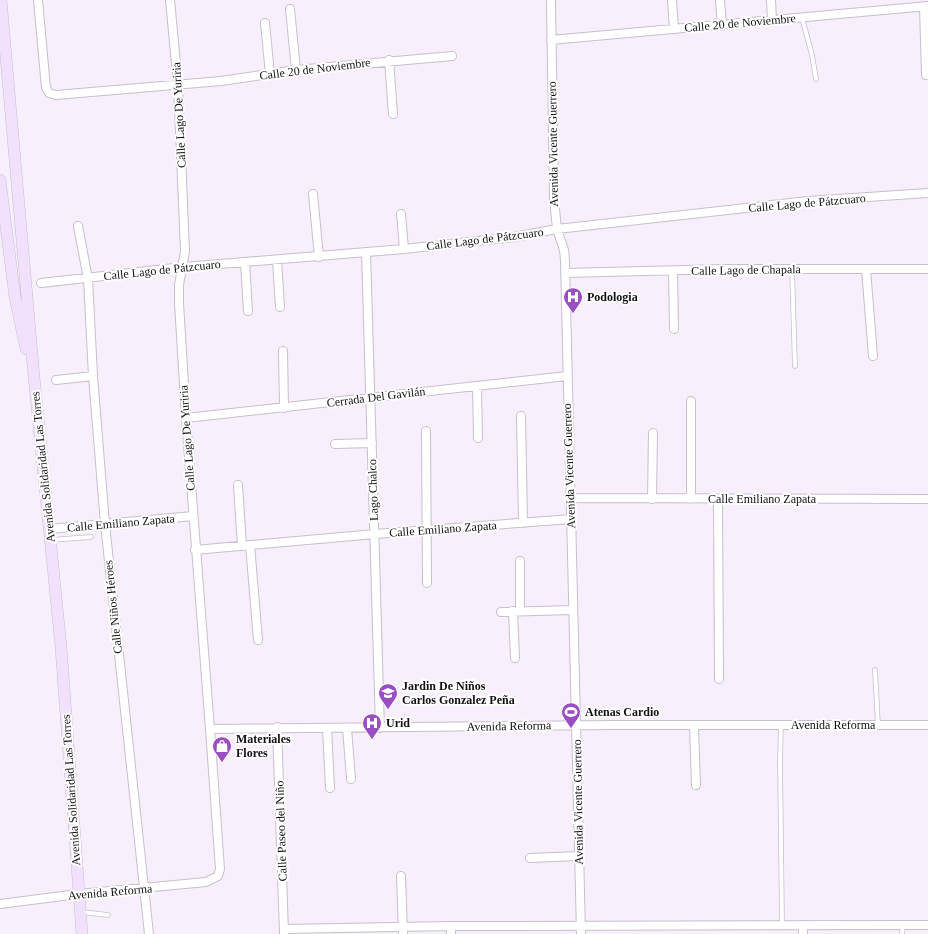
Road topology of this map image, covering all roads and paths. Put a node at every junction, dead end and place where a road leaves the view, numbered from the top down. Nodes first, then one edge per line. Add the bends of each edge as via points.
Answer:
1 (1, 0) edge
2 (38, 0) edge
3 (170, 0) edge
4 (551, 0) edge
5 (672, 0) edge
6 (720, 0) edge
7 (771, 0) edge
8 (926, 6) edge
9 (290, 9) dead end
10 (802, 18) junction
11 (772, 21) junction
12 (265, 23) dead end
13 (722, 26) junction
14 (674, 29) junction
15 (551, 40) junction
16 (452, 56) dead end
17 (389, 60) junction
18 (296, 70) junction
19 (270, 74) junction
20 (926, 75) dead end
21 (816, 79) dead end
22 (178, 85) junction
23 (393, 114) dead end
24 (0, 180) edge
25 (928, 193) edge
26 (313, 194) dead end
27 (401, 214) dead end
28 (78, 226) dead end
29 (557, 229) junction
30 (404, 249) junction
31 (366, 252) junction
32 (319, 257) junction
33 (277, 260) junction
34 (245, 262) junction
35 (183, 267) junction
36 (792, 269) junction
37 (866, 269) junction
38 (928, 269) edge
39 (673, 271) junction
40 (565, 273) junction
41 (88, 278) junction
42 (41, 282) dead end
43 (280, 307) dead end
44 (248, 311) dead end
45 (674, 329) dead end
46 (283, 351) dead end
47 (874, 356) dead end
48 (795, 366) dead end
49 (93, 376) junction
50 (567, 376) junction
51 (34, 377) junction
52 (56, 380) dead end
53 (477, 386) junction
54 (371, 396) junction
55 (691, 401) dead end
56 (284, 408) junction
57 (521, 416) dead end
58 (186, 418) junction
59 (426, 431) dead end
60 (653, 433) dead end
61 (478, 438) dead end
62 (372, 443) junction
63 (334, 444) dead end
64 (238, 485) dead end
65 (571, 498) junction
66 (652, 499) junction
67 (691, 499) junction
68 (718, 499) junction
69 (928, 499) edge
70 (193, 516) junction
71 (571, 519) junction
72 (523, 523) junction
73 (105, 524) junction
74 (428, 530) junction
75 (375, 534) junction
76 (50, 535) junction
77 (91, 537) dead end
78 (246, 546) junction
79 (196, 550) junction
80 (520, 561) dead end
81 (427, 583) dead end
82 (573, 610) junction
83 (517, 611) junction
84 (501, 612) dead end
85 (258, 640) dead end
86 (515, 658) dead end
87 (875, 670) dead end
88 (719, 679) dead end
89 (694, 725) junction
90 (781, 725) junction
91 (878, 725) junction
92 (928, 725) edge
93 (576, 726) junction
94 (277, 727) junction
95 (327, 728) junction
96 (347, 728) junction
97 (380, 728) junction
98 (210, 729) junction
99 (352, 779) dead end
100 (696, 785) dead end
101 (330, 788) dead end
102 (579, 856) junction
103 (530, 858) dead end
104 (218, 876) joint
105 (401, 876) dead end
106 (144, 889) junction
107 (78, 894) junction
108 (0, 904) edge
109 (79, 912) junction
110 (108, 915) dead end
111 (580, 925) junction
112 (782, 925) junction
113 (803, 925) junction
114 (903, 925) junction
115 (928, 925) edge
116 (403, 930) edge
117 (451, 930) edge
118 (501, 930) edge
119 (284, 932) edge
120 (82, 934) edge
121 (149, 934) edge
122 (581, 934) edge
123 (803, 934) edge
124 (902, 934) edge

1 - 51 main road, Avenida Solidaridad Las Torres
2 - 22 street, Calle 20 de Noviembre via 47,92 56,95
3 - 22 street, Calle Lago De Yuriria
4 - 15 street, Avenida Vicente Guerrero
5 - 14 street
6 - 13 street
7 - 11 street
8 - 10 street, Calle 20 de Noviembre
8 - 20 street
9 - 18 street
10 - 11 street, Calle 20 de Noviembre
10 - 21 lane
11 - 13 street, Calle 20 de Noviembre
12 - 19 street
13 - 14 street, Calle 20 de Noviembre
14 - 15 street, Calle 20 de Noviembre
15 - 29 street, Avenida Vicente Guerrero via 554,199
16 - 17 street, Calle 20 de Noviembre
17 - 18 street, Calle 20 de Noviembre
17 - 23 street
18 - 19 street, Calle 20 de Noviembre
19 - 22 street, Calle 20 de Noviembre
22 - 35 street, Calle Lago De Yuriria via 185,251
24 - 51 main road via 15,297
25 - 29 street, Calle Lago de Pátzcuaro via 808,201
26 - 32 street
27 - 30 street
28 - 41 street, Calle Niños Héroes
29 - 30 street, Calle Lago de Pátzcuaro via 514,237
29 - 40 street, Avenida Vicente Guerrero via 564,250
30 - 31 street, Calle Lago de Pátzcuaro
31 - 32 street, Calle Lago de Pátzcuaro
31 - 54 street, Lago Chalco
32 - 33 street, Calle Lago de Pátzcuaro
33 - 34 street, Calle Lago de Pátzcuaro
33 - 43 street
34 - 35 street, Calle Lago de Pátzcuaro
34 - 44 street
35 - 41 street, Calle Lago de Pátzcuaro
35 - 58 street, Calle Lago De Yuriria via 179,303
36 - 37 street, Calle Lago de Chapala
36 - 39 street, Calle Lago de Chapala
36 - 48 lane
37 - 38 street, Calle Lago de Chapala
37 - 47 street
39 - 40 street, Calle Lago de Chapala
39 - 45 street
40 - 50 street, Avenida Vicente Guerrero
41 - 42 street, Calle Lago de Pátzcuaro
41 - 49 street, Calle Niños Héroes
46 - 56 street
49 - 52 street
49 - 73 street, Calle Niños Héroes
50 - 53 street, Cerrada Del Gavilán
50 - 65 street, Avenida Vicente Guerrero
51 - 76 main road, Avenida Solidaridad Las Torres
53 - 54 street, Cerrada Del Gavilán
53 - 61 street
54 - 56 street, Cerrada Del Gavilán
54 - 62 street, Lago Chalco
55 - 67 street
56 - 58 street, Cerrada Del Gavilán
57 - 72 street
58 - 70 street, Calle Lago De Yuriria
59 - 74 street
60 - 66 street
62 - 63 street
62 - 75 street, Lago Chalco
64 - 78 street
65 - 66 street, Calle Emiliano Zapata
65 - 71 street, Avenida Vicente Guerrero
66 - 67 street, Calle Emiliano Zapata
67 - 68 street, Calle Emiliano Zapata
68 - 69 street, Calle Emiliano Zapata
68 - 88 street
70 - 73 street, Calle Emiliano Zapata
70 - 79 street, Calle Lago De Yuriria
71 - 72 street, Calle Emiliano Zapata
71 - 82 street, Avenida Vicente Guerrero
72 - 74 street, Calle Emiliano Zapata
73 - 76 street, Calle Emiliano Zapata
73 - 106 street, Calle Niños Héroes
74 - 75 street, Calle Emiliano Zapata
74 - 81 street
75 - 78 street, Calle Emiliano Zapata
75 - 97 street, Lago Chalco
76 - 77 lane
76 - 107 main road, Avenida Solidaridad Las Torres via 61,647
78 - 79 street, Calle Emiliano Zapata
78 - 85 street
79 - 98 street, Calle Lago De Yuriria
80 - 83 street
82 - 83 street
82 - 93 street, Avenida Vicente Guerrero
83 - 84 street
83 - 86 street
87 - 91 lane
89 - 90 street, Avenida Reforma
89 - 93 street, Avenida Reforma
89 - 100 street
90 - 91 street, Avenida Reforma
90 - 112 lane
91 - 92 street, Avenida Reforma
93 - 97 street, Avenida Reforma
93 - 102 street, Avenida Vicente Guerrero
94 - 95 street, Avenida Reforma
94 - 98 street, Avenida Reforma
94 - 119 street, Calle Paseo del Niño
95 - 96 street, Avenida Reforma
95 - 101 street
96 - 97 street, Avenida Reforma
96 - 99 street
98 - 104 street, Calle Lago De Yuriria via 220,860
102 - 103 street
102 - 111 street, Avenida Vicente Guerrero
104 - 106 street, Avenida Reforma via 206,882
105 - 116 street
106 - 107 street, Avenida Reforma
106 - 121 street, Calle Niños Héroes
107 - 108 street, Avenida Reforma
107 - 109 main road, Avenida Solidaridad Las Torres
109 - 110 lane
109 - 120 main road, Avenida Solidaridad Las Torres
111 - 112 street
111 - 118 street
111 - 122 street, Avenida Vicente Guerrero
112 - 113 street
113 - 114 street
113 - 123 street
114 - 115 street
114 - 124 lane
116 - 117 street
116 - 119 street
117 - 118 street

